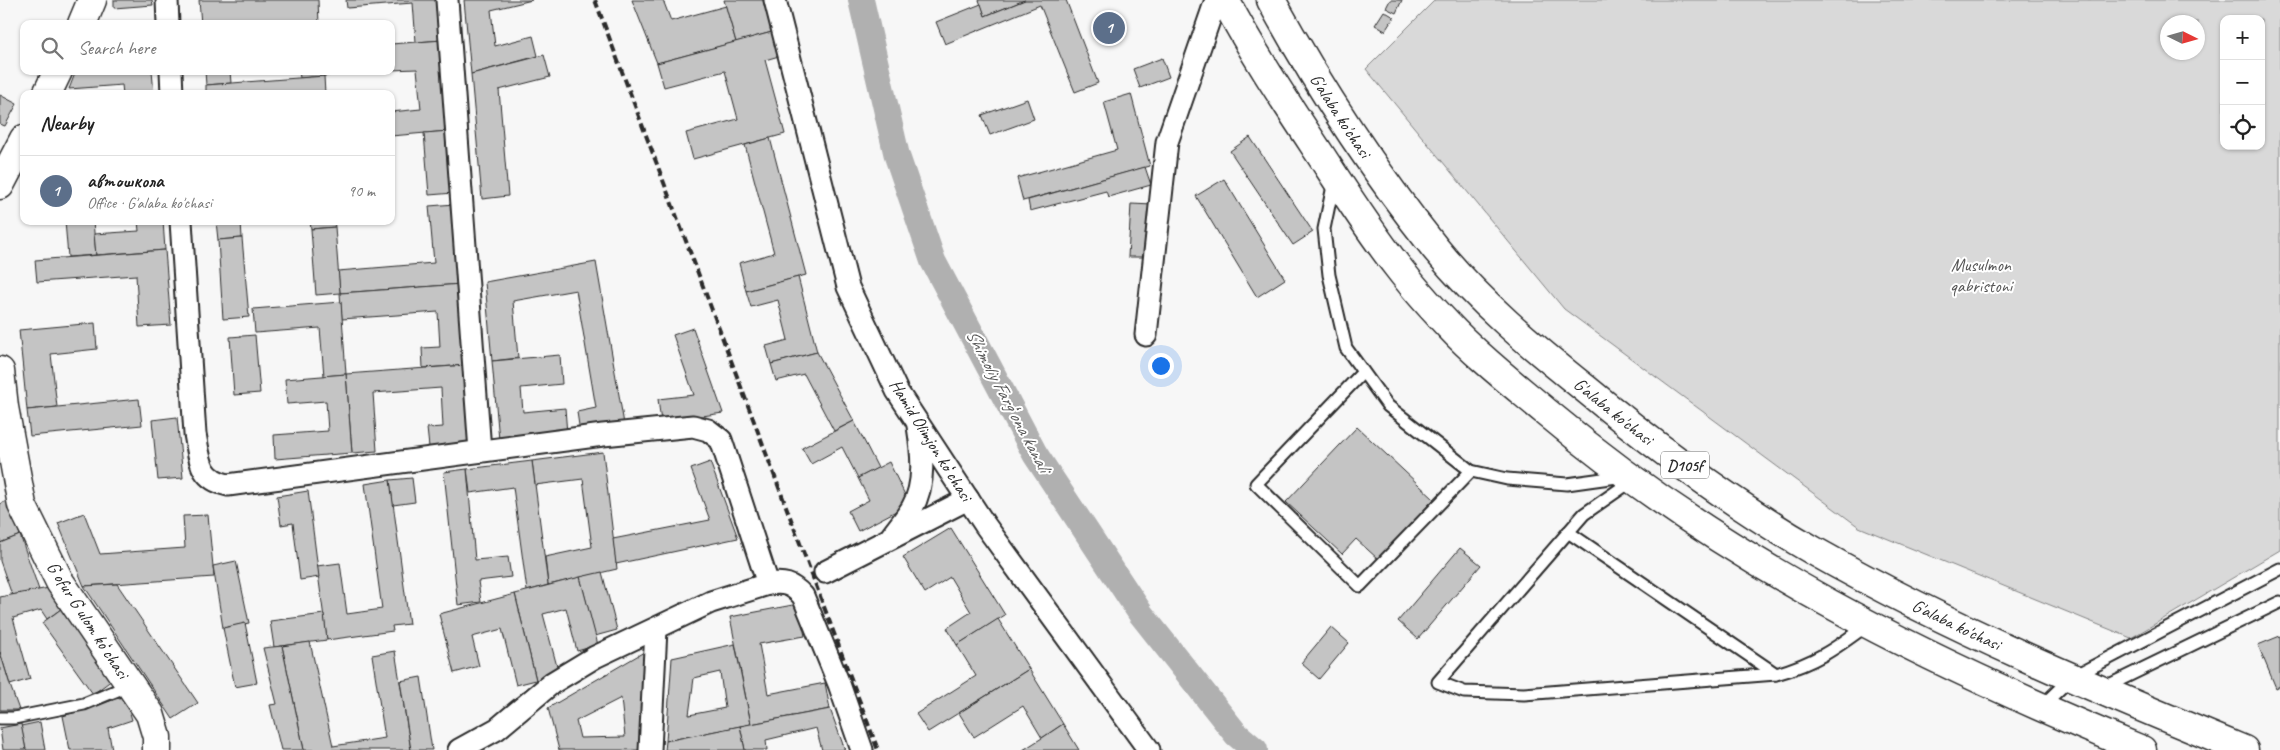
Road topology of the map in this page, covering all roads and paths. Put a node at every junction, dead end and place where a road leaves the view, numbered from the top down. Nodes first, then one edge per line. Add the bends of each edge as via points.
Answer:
1 (92, 0) edge
2 (167, 0) edge
3 (447, 0) edge
4 (776, 0) edge
5 (1216, 0) edge
6 (1225, 0) edge
7 (1271, 0) edge
8 (84, 20) edge
9 (168, 20) edge
10 (56, 75) edge
11 (171, 75) edge
12 (49, 90) edge
13 (172, 90) edge
14 (20, 146) edge
15 (1335, 177) junction
16 (0, 185) edge
17 (181, 225) edge
18 (1146, 335) dead end
19 (0, 371) edge
20 (1363, 372) junction
21 (917, 421) junction
22 (480, 451) junction
23 (1472, 471) junction
24 (1630, 478) junction
25 (968, 499) junction
26 (1568, 532) junction
27 (890, 539) junction
28 (2280, 569) edge
29 (825, 572) dead end
30 (768, 584) junction
31 (2280, 602) edge
32 (1867, 625) junction
33 (656, 629) junction
34 (1776, 674) junction
35 (2071, 678) junction
36 (130, 685) junction
37 (2100, 690) junction
38 (2040, 708) junction
39 (0, 718) edge
40 (157, 750) edge
41 (459, 750) edge
42 (650, 750) edge
43 (862, 750) edge
44 (1149, 750) edge
45 (2142, 750) edge
46 (2244, 750) edge

1 - 8 main road
2 - 9 street
3 - 22 street
4 - 21 street, Hamid Olimjon koʻchasi via 848,287 897,391
5 - 18 street via 1167,142
6 - 15 main road, D105f via 1251,50
7 - 35 main road, G'alaba ko'chasi / D105f via 1362,148 1435,248 1488,306 1548,359 1658,446 1812,550 1922,608
10 - 12 main road
11 - 13 street
14 - 16 main road
15 - 20 lane via 1324,229 1329,275 1346,348
15 - 24 main road, D105f via 1397,267 1451,328 1548,414
17 - 22 street via 195,434 202,466 208,477 228,485
19 - 36 main road, Gʻofur Gʻulom koʻchasi via 22,505 60,582
20 - 23 lane via 1388,406
20 - 23 lane via 1256,484 1360,586
21 - 25 street, Hamid Olimjon koʻchasi
21 - 27 street via 922,453 920,480 913,506
22 - 30 street via 693,426 708,430 721,440
23 - 24 lane via 1507,479 1567,484
24 - 26 lane via 1584,514
24 - 32 main road, D105f via 1792,584
25 - 27 street
25 - 44 street, Hamid Olimjon koʻchasi
26 - 34 lane
26 - 34 lane via 1438,682 1464,692 1524,694
27 - 29 street
28 - 35 lane
30 - 33 street via 712,602
30 - 43 street via 784,582 803,596
31 - 37 lane
32 - 34 lane via 1804,666
32 - 38 main road, D105f
33 - 41 street via 595,657 552,683 497,729
33 - 42 street
35 - 37 main road, G'alaba ko'chasi / D105f
35 - 38 lane
36 - 39 lane via 84,704
36 - 40 main road, Gʻofur Gʻulom koʻchasi via 150,714
37 - 46 main road, G'alaba ko'chasi / D105f
38 - 45 main road, D105f

